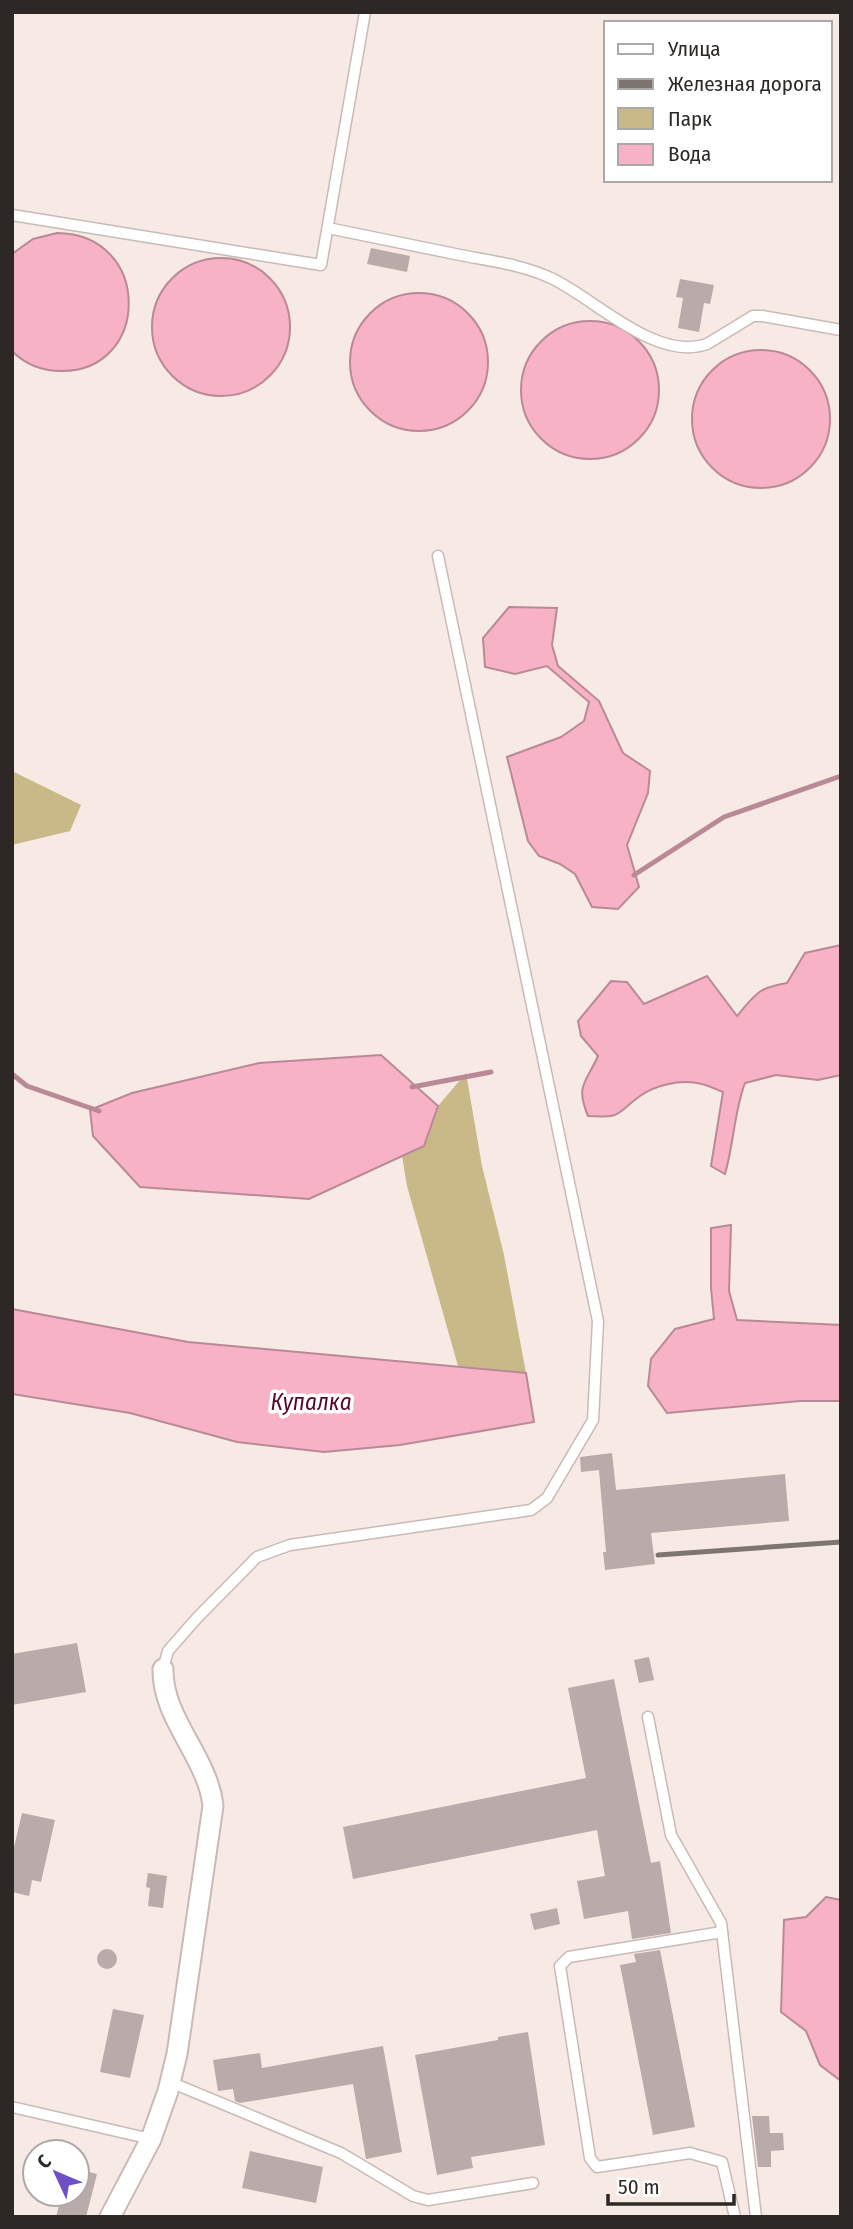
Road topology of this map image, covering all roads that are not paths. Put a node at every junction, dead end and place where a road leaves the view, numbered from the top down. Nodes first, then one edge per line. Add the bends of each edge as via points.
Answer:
1 (365, 12) edge
2 (12, 215) edge
3 (328, 228) junction
4 (841, 330) edge
5 (438, 556) dead end
6 (163, 1669) joint
7 (648, 1717) dead end
8 (722, 1932) junction
9 (170, 2082) junction
10 (12, 2107) edge
11 (151, 2139) junction
12 (533, 2183) dead end
13 (110, 2217) edge
14 (735, 2217) edge
15 (756, 2217) edge

1 - 3 lane
2 - 3 lane via 321,265
3 - 4 lane via 533,271 652,338 678,347 707,344 753,316
5 - 6 lane via 598,1321 593,1420 547,1498 531,1510 290,1545 257,1558 167,1651
6 - 9 street via 165,1696 211,1789 213,1806
7 - 8 lane via 671,1835
8 - 14 lane via 569,1957 560,1966 590,2158 597,2167 690,2153 722,2162
8 - 15 lane
9 - 11 street
9 - 12 lane via 341,2153 413,2196 428,2200
10 - 11 lane
11 - 13 street

